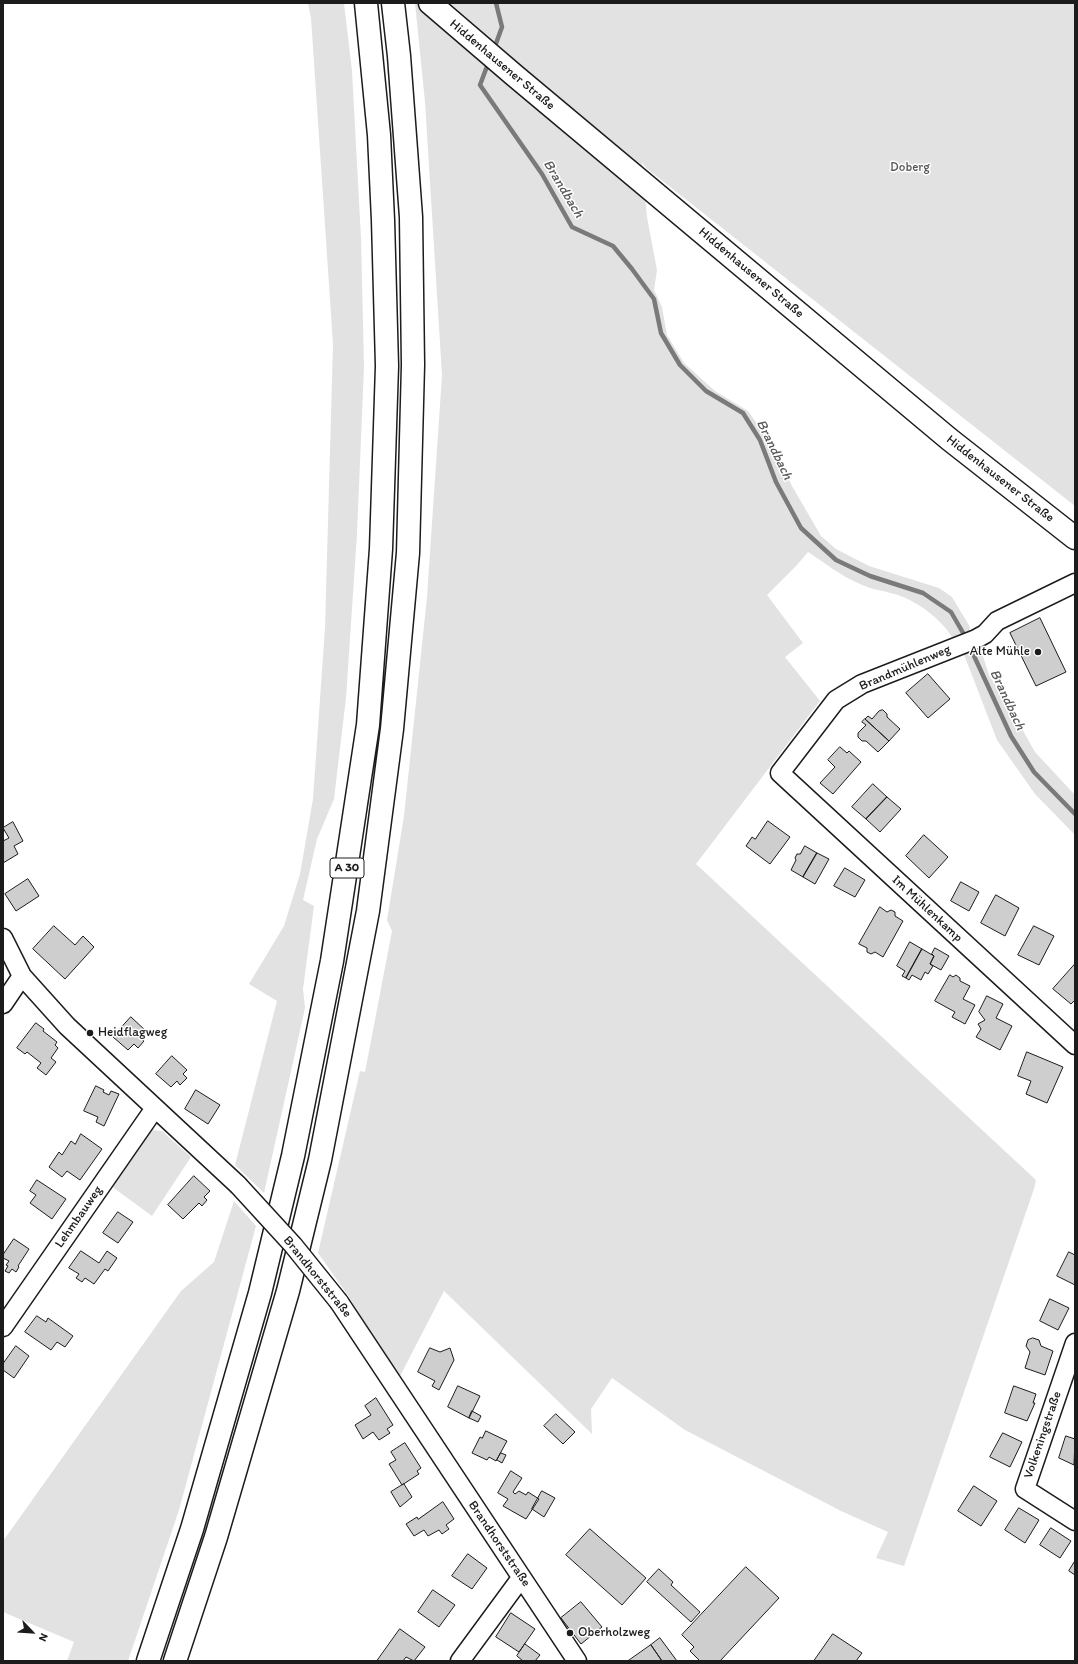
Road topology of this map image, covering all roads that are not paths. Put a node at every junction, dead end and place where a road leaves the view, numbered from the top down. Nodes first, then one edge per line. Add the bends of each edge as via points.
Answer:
1 (366, 3) edge
2 (393, 3) edge
3 (430, 3) edge
4 (1075, 538) edge
5 (1075, 583) edge
6 (780, 773) joint
7 (3, 938) edge
8 (14, 980) edge
9 (3, 1004) edge
10 (1075, 1045) edge
11 (155, 1108) junction
12 (3, 1327) edge
13 (1074, 1345) edge
14 (1075, 1521) edge
15 (521, 1578) junction
16 (148, 1661) edge
17 (175, 1661) edge
18 (460, 1661) edge
19 (577, 1661) edge

1 - 16 main road, A 30 via 379,135 387,366 381,549 366,732 332,961 293,1156 260,1293 192,1529
2 - 17 main road, A 30 via 411,225 413,365 408,553 392,729 368,911 320,1160 288,1291 216,1537
3 - 4 main road, Hiddenhausener Straße via 949,439
5 - 6 street, Brandmühlenweg via 997,622 976,639 862,684 836,700
6 - 10 street, Im Mühlenkamp
7 - 8 street, Brandhorststraße
8 - 9 street
8 - 11 street, Brandhorststraße
11 - 12 street, Lehmbauweg
11 - 15 street, Brandhorststraße, bridge via 238,1185 293,1245 339,1302
13 - 14 street, Volkeningstraße via 1025,1489
15 - 18 street
15 - 19 street, Brandhorststraße

